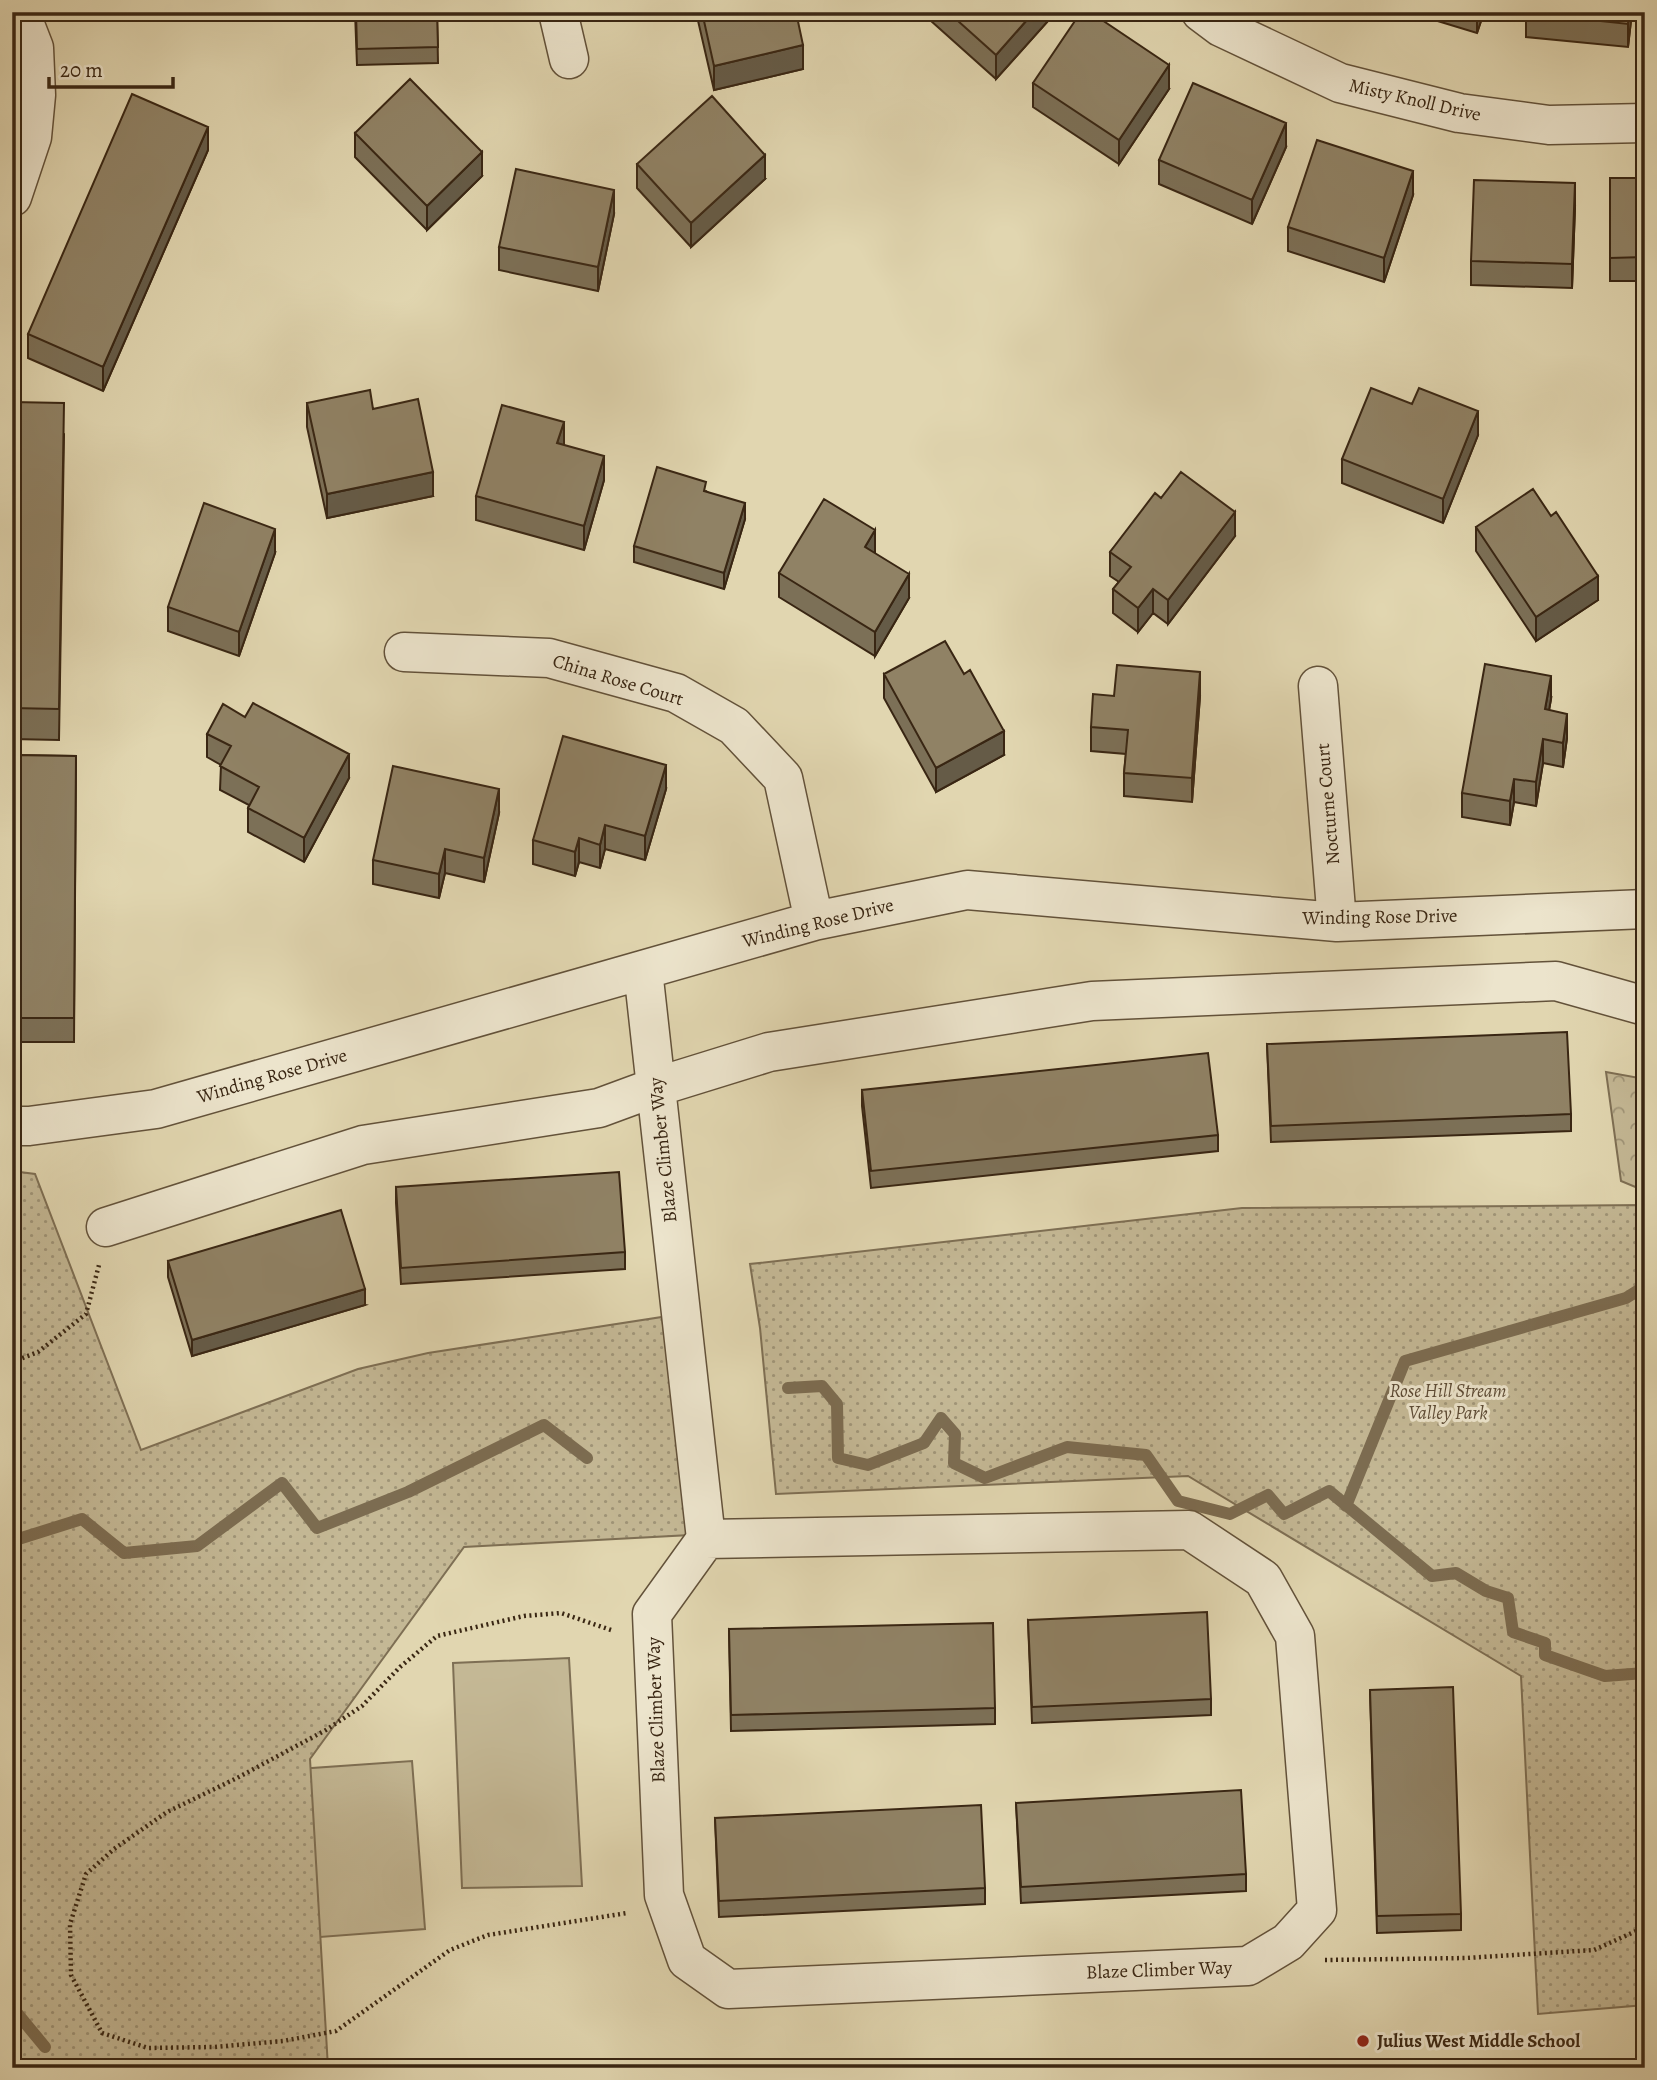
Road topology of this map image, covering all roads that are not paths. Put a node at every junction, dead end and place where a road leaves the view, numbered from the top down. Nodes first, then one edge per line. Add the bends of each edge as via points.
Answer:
1 (20, 12) edge
2 (558, 12) edge
3 (1201, 12) edge
4 (569, 59) dead end
5 (1645, 122) edge
6 (12, 197) edge
7 (404, 652) dead end
8 (1318, 686) dead end
9 (1645, 909) edge
10 (814, 921) junction
11 (1337, 922) junction
12 (643, 970) junction
13 (1645, 1006) edge
14 (656, 1087) junction
15 (12, 1126) edge
16 (106, 1227) dead end
17 (706, 1539) junction

1 - 6 street via 34,48 36,95 32,137
2 - 4 street
3 - 5 street, Misty Knoll Drive via 1221,27 1340,83 1459,113 1549,125
7 - 10 street, China Rose Court via 549,658 676,693 734,726 783,778
8 - 11 street, Nocturne Court
9 - 11 street, Winding Rose Drive
10 - 11 street, Winding Rose Drive via 967,890
10 - 12 street, Winding Rose Drive
12 - 14 street, Blaze Climber Way
12 - 15 street, Winding Rose Drive via 156,1110
13 - 14 street via 1556,981 1093,1001 769,1052
14 - 16 street via 600,1108 363,1145
14 - 17 street, Blaze Climber Way
17 - 17 street, Blaze Climber Way via 1189,1530 1263,1579 1295,1636 1317,1910 1288,1942 1248,1966 728,1989 687,1960 664,1895 652,1614

